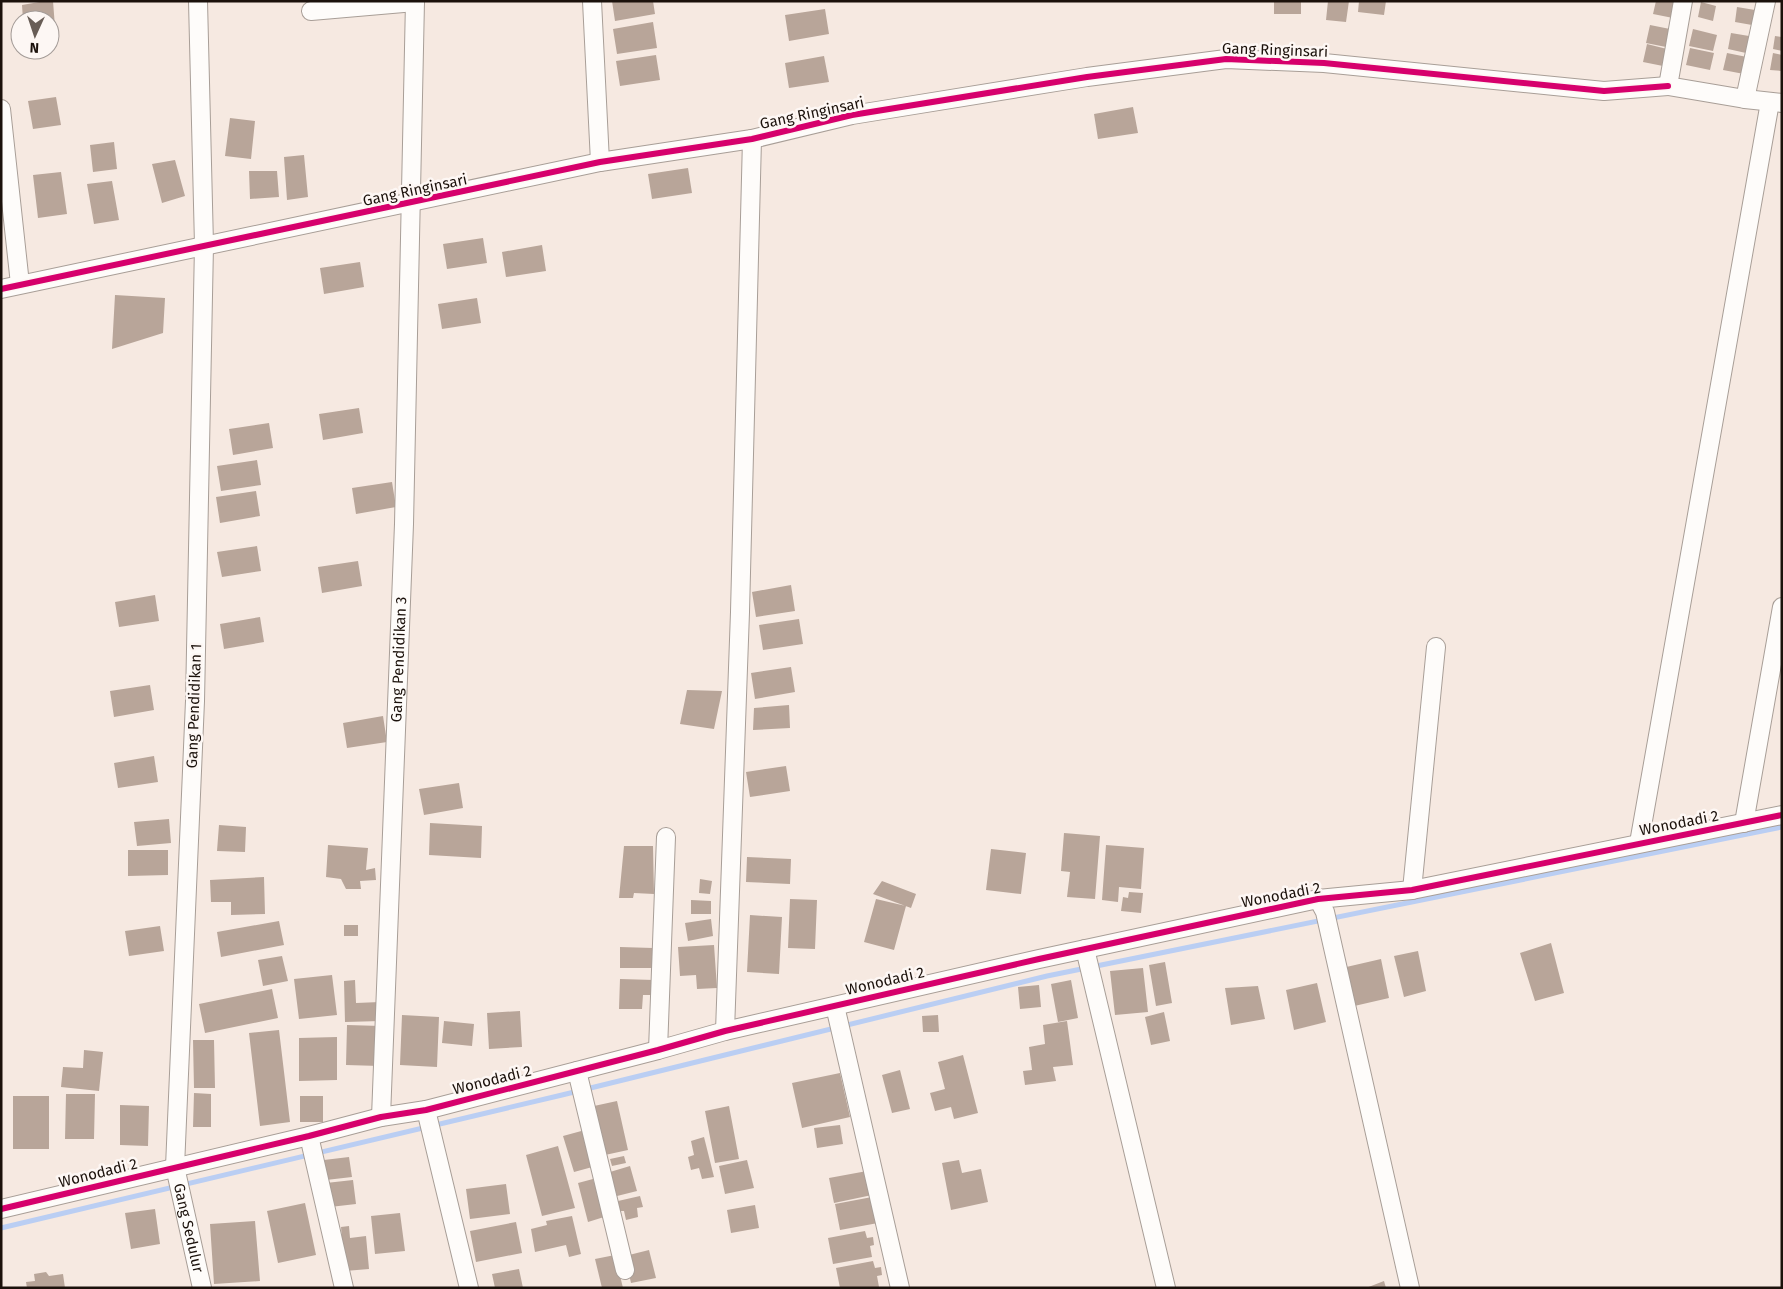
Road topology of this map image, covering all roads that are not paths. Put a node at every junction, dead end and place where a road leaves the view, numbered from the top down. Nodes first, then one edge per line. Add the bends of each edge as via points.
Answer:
1 (198, 1) edge
2 (415, 1) edge
3 (592, 1) edge
4 (1683, 1) edge
5 (1766, 1) edge
6 (311, 11) dead end
7 (1668, 86) junction
8 (1745, 99) junction
9 (1776, 102) edge
10 (1, 109) edge
11 (752, 138) junction
12 (600, 162) junction
13 (411, 204) junction
14 (204, 245) junction
15 (20, 284) junction
16 (1, 289) edge
17 (1782, 606) edge
18 (1436, 647) dead end
19 (1782, 815) edge
20 (1744, 822) junction
21 (666, 837) dead end
22 (1639, 843) junction
23 (1412, 890) junction
24 (1322, 905) junction
25 (1085, 951) junction
26 (835, 1006) junction
27 (725, 1031) junction
28 (658, 1050) junction
29 (577, 1071) junction
30 (426, 1110) junction
31 (381, 1117) junction
32 (310, 1136) junction
33 (175, 1167) junction
34 (1, 1209) edge
35 (625, 1270) dead end
36 (202, 1288) edge
37 (344, 1288) edge
38 (469, 1288) edge
39 (900, 1288) edge
40 (1166, 1288) edge
41 (1410, 1288) edge

1 - 14 street, Gang Pendidikan 1
2 - 6 street
2 - 13 street, Gang Pendidikan 3
3 - 12 street
4 - 7 street
5 - 8 street
7 - 8 street, Gang Ringinsari
7 - 11 street, Gang Ringinsari via 1604,91 1324,62 1226,59 1087,77 852,115
8 - 9 street, Gang Ringinsari
9 - 22 street
10 - 15 street
11 - 12 street, Gang Ringinsari
11 - 27 street via 740,622
12 - 13 street, Gang Ringinsari
13 - 14 street, Gang Ringinsari
13 - 31 street, Gang Pendidikan 3 via 404,524
14 - 15 street, Gang Ringinsari
14 - 33 street, Gang Pendidikan 1 via 195,701
15 - 16 street, Gang Ringinsari
17 - 20 street
18 - 23 street
19 - 20 street, Wonodadi 2
20 - 22 street, Wonodadi 2
21 - 28 street
22 - 23 street, Wonodadi 2
23 - 24 street, Wonodadi 2
24 - 25 street, Wonodadi 2
24 - 41 street
25 - 26 street, Wonodadi 2
25 - 40 street
26 - 27 street, Wonodadi 2
26 - 39 street
27 - 28 street, Wonodadi 2
28 - 29 street, Wonodadi 2
29 - 30 street, Wonodadi 2
29 - 35 street
30 - 31 street, Wonodadi 2
30 - 38 street
31 - 32 street, Wonodadi 2
32 - 33 street, Wonodadi 2
32 - 37 street
33 - 34 street, Wonodadi 2
33 - 36 street, Gang Sedulur

